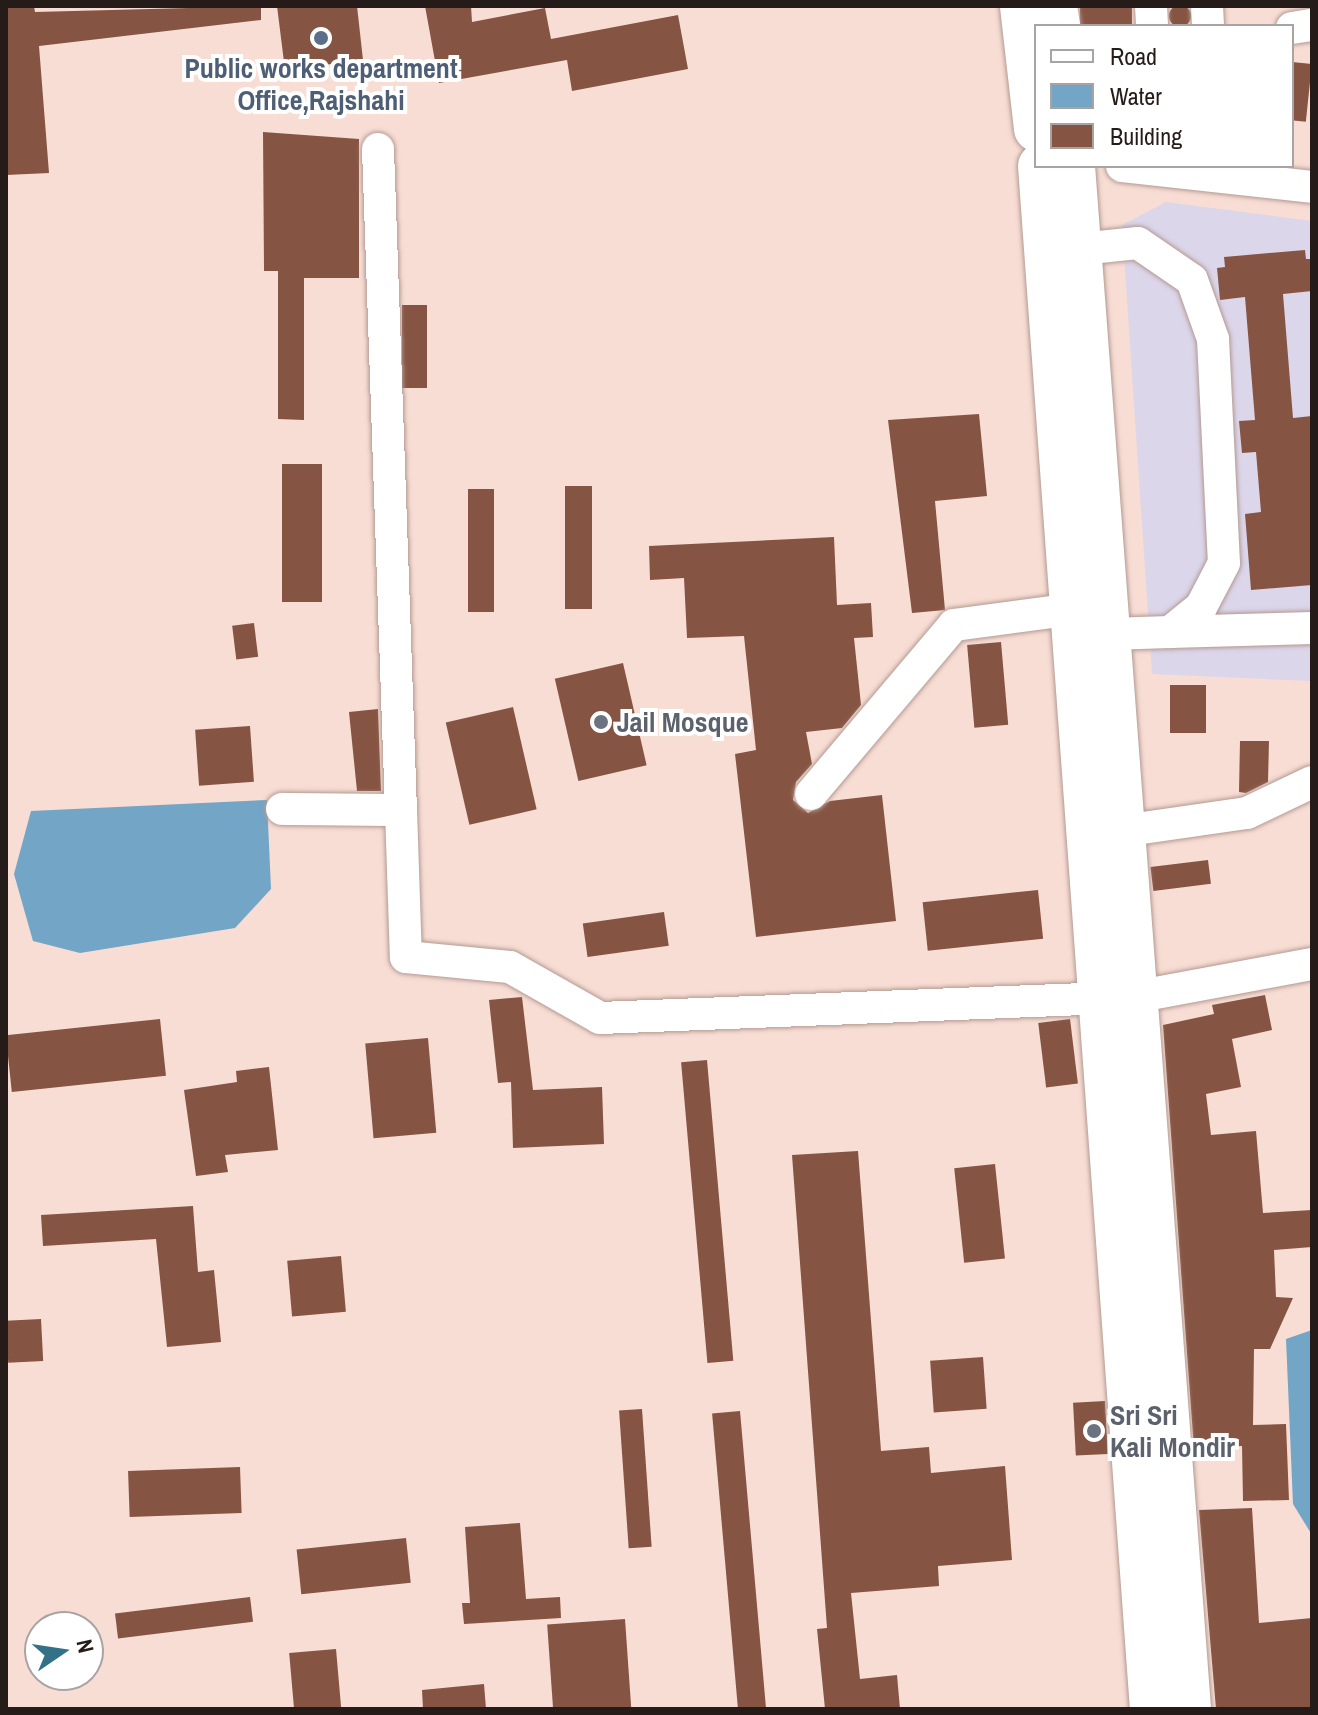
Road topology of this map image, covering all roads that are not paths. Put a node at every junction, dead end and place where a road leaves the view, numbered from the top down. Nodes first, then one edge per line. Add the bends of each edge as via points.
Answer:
1 (1022, 6) edge
2 (1034, 77) edge
3 (378, 149) dead end
4 (1049, 168) edge
5 (1051, 168) edge
6 (1140, 168) edge
7 (1312, 187) edge
8 (1080, 249) junction
9 (1074, 609) junction
10 (1312, 628) edge
11 (1170, 632) junction
12 (1109, 634) junction
13 (1312, 782) edge
14 (811, 794) dead end
15 (282, 809) dead end
16 (401, 810) junction
17 (1122, 831) junction
18 (1312, 964) edge
19 (1118, 997) junction
20 (1152, 1709) edge
21 (1189, 1709) edge

1 - 2 highway
3 - 16 street
4 - 9 highway
5 - 8 highway
6 - 7 street
8 - 11 street via 1138,243 1192,280 1207,311 1224,563 1201,607
8 - 12 highway
9 - 14 street via 954,625
9 - 19 highway
10 - 11 street
11 - 12 street
12 - 17 highway
13 - 17 street via 1247,813
15 - 16 street
16 - 19 street via 406,957 510,967 600,1018
17 - 19 highway
18 - 19 street
19 - 20 highway
19 - 21 highway

